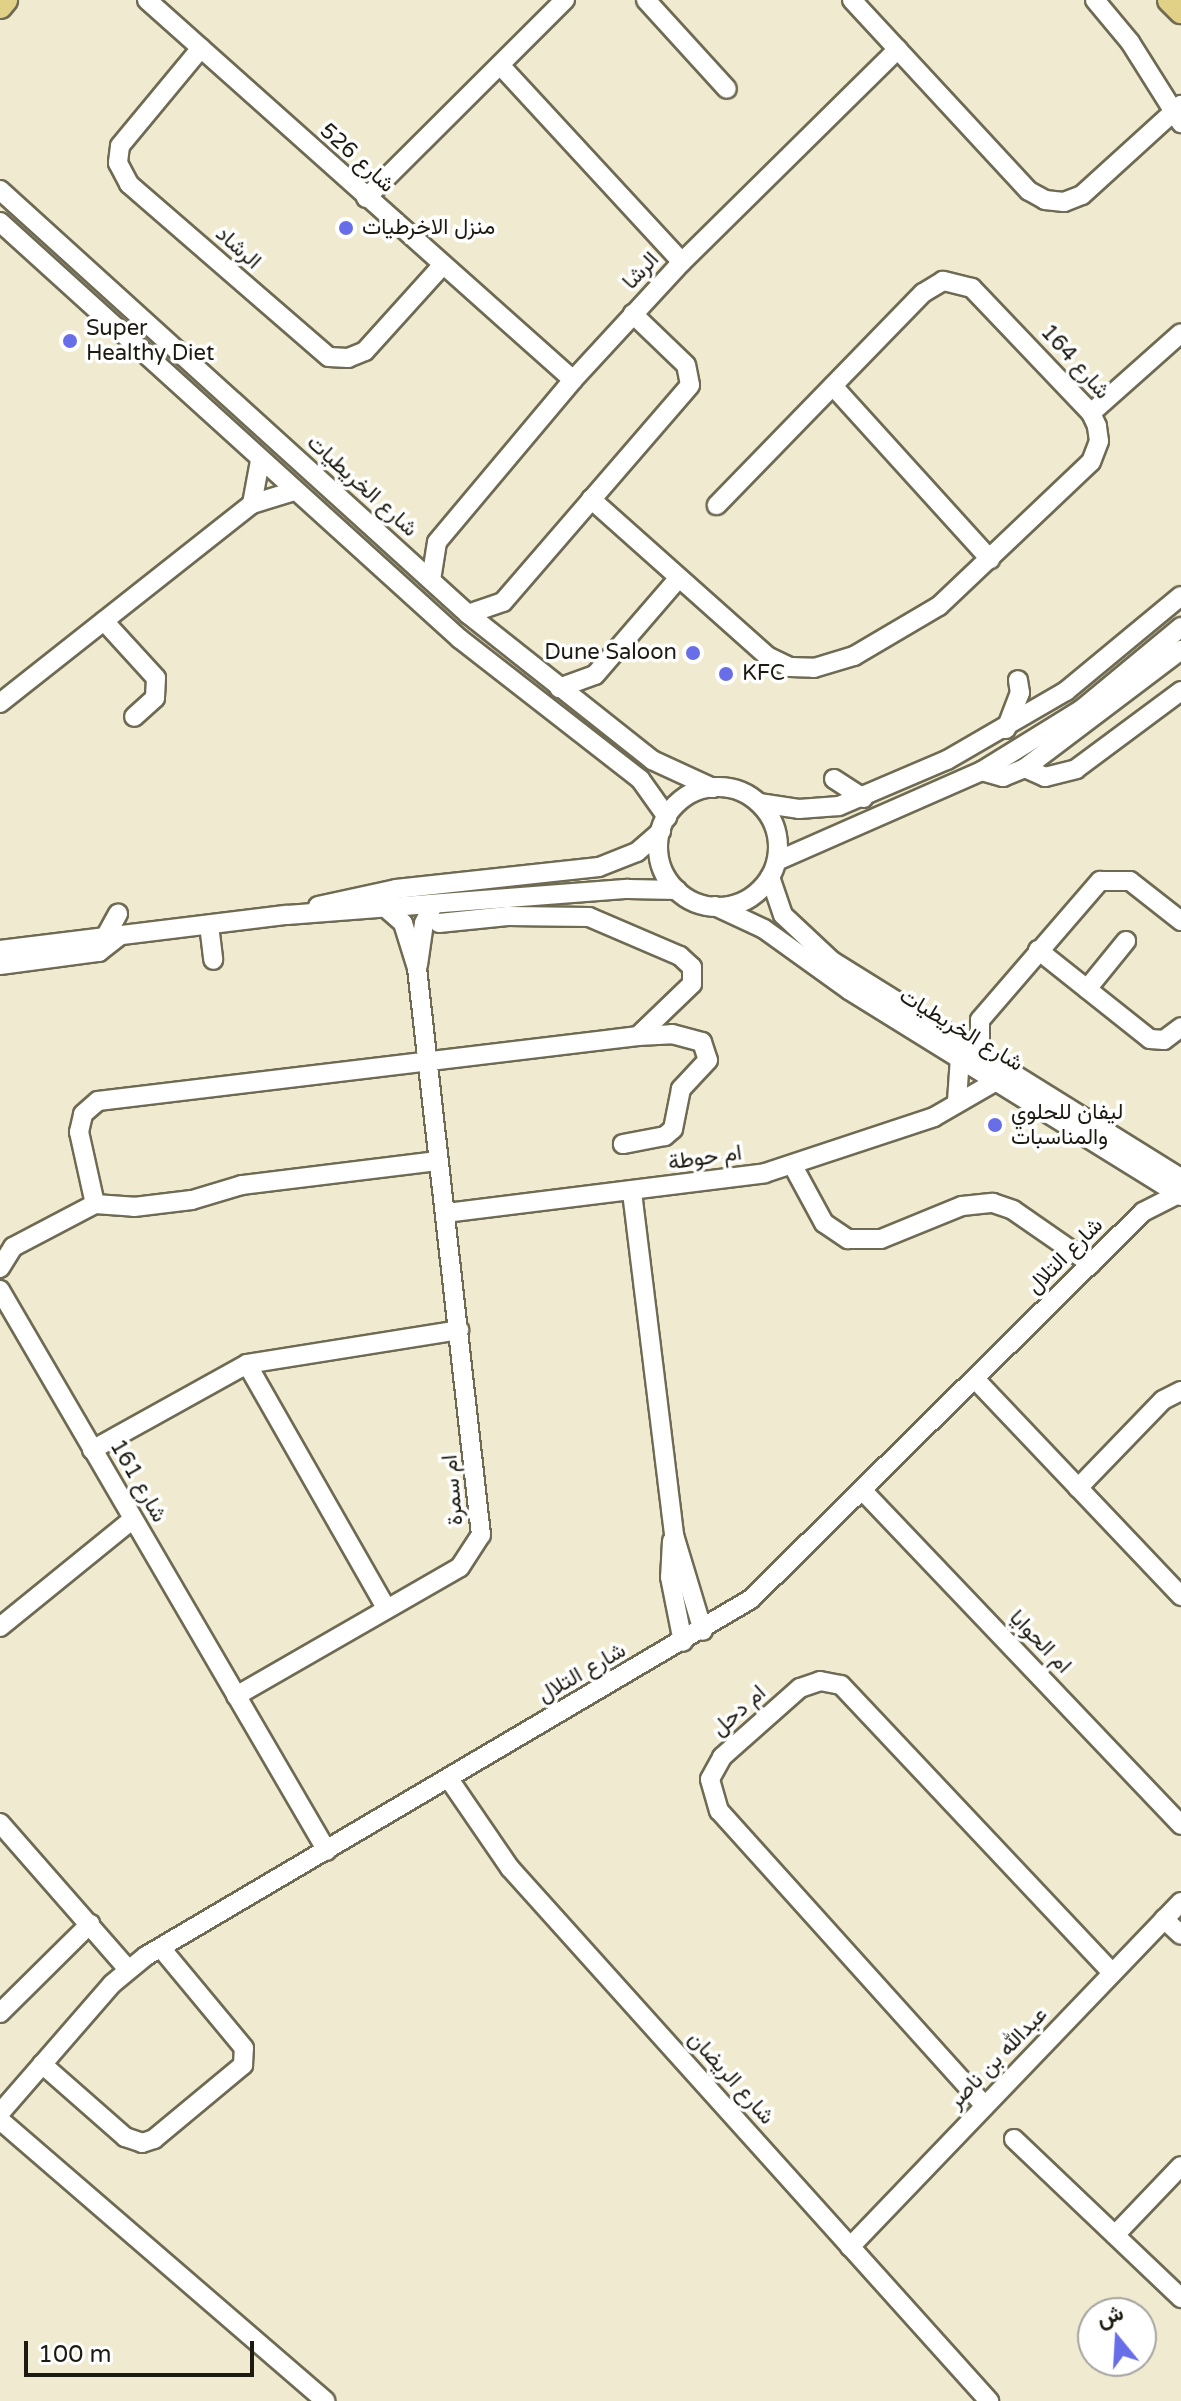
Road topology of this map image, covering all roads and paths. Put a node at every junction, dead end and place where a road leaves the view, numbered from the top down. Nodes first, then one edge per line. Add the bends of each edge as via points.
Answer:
1 (5, 0) edge
2 (147, 0) edge
3 (565, 0) edge
4 (646, 0) edge
5 (852, 0) edge
6 (1095, 0) edge
7 (1170, 0) edge
8 (0, 6) edge
9 (1181, 11) edge
10 (201, 48) junction
11 (898, 49) junction
12 (500, 65) junction
13 (727, 89) dead end
14 (1178, 114) edge
15 (0, 190) edge
16 (366, 198) junction
17 (0, 222) edge
18 (682, 262) junction
19 (441, 267) junction
20 (114, 293) junction
21 (98, 312) junction
22 (633, 314) junction
23 (151, 327) junction
24 (1181, 333) edge
25 (134, 345) junction
26 (573, 380) junction
27 (833, 386) junction
28 (224, 393) junction
29 (208, 412) junction
30 (1091, 413) junction
31 (260, 461) junction
32 (294, 491) junction
33 (591, 499) junction
34 (252, 504) junction
35 (717, 505) dead end
36 (437, 542) junction
37 (400, 553) junction
38 (990, 559) junction
39 (678, 579) junction
40 (431, 580) junction
41 (1181, 596) edge
42 (503, 602) junction
43 (468, 614) junction
44 (104, 621) junction
45 (1181, 627) edge
46 (498, 639) junction
47 (1177, 656) edge
48 (595, 675) junction
49 (1018, 680) dead end
50 (559, 688) junction
51 (1181, 691) edge
52 (1, 700) edge
53 (591, 713) junction
54 (134, 717) dead end
55 (1006, 729) junction
56 (1025, 768) junction
57 (982, 771) junction
58 (834, 779) dead end
59 (713, 788) junction
60 (863, 798) junction
61 (759, 803) junction
62 (664, 824) junction
63 (773, 869) junction
64 (677, 890) junction
65 (565, 894) junction
66 (715, 906) junction
67 (387, 909) junction
68 (473, 910) junction
69 (118, 914) dead end
70 (436, 914) junction
71 (287, 915) junction
72 (567, 916) junction
73 (1181, 921) edge
74 (209, 925) junction
75 (111, 938) junction
76 (1126, 941) dead end
77 (0, 950) edge
78 (1038, 950) junction
79 (213, 960) dead end
80 (0, 965) edge
81 (417, 968) junction
82 (1087, 989) junction
83 (980, 1020) junction
84 (1181, 1027) edge
85 (946, 1030) junction
86 (638, 1036) junction
87 (980, 1051) junction
88 (960, 1057) junction
89 (428, 1061) junction
90 (998, 1080) junction
91 (957, 1101) junction
92 (623, 1144) dead end
93 (437, 1161) junction
94 (793, 1166) junction
95 (1146, 1174) junction
96 (1180, 1190) edge
97 (632, 1192) junction
98 (95, 1204) junction
99 (1143, 1212) junction
100 (446, 1213) junction
101 (1091, 1264) junction
102 (0, 1268) edge
103 (0, 1290) edge
104 (459, 1330) junction
105 (247, 1364) junction
106 (976, 1380) junction
107 (1181, 1391) edge
108 (92, 1450) junction
109 (1078, 1488) junction
110 (864, 1492) junction
111 (133, 1519) junction
112 (674, 1535) junction
113 (1181, 1596) edge
114 (387, 1609) junction
115 (0, 1627) edge
116 (703, 1631) junction
117 (683, 1642) junction
118 (236, 1696) junction
119 (449, 1779) junction
120 (0, 1823) edge
121 (1181, 1825) edge
122 (327, 1851) junction
123 (1181, 1902) edge
124 (1164, 1919) junction
125 (90, 1924) junction
126 (1181, 1935) edge
127 (161, 1948) junction
128 (128, 1969) junction
129 (1112, 1973) junction
130 (0, 2013) edge
131 (42, 2064) junction
132 (985, 2106) junction
133 (0, 2113) edge
134 (0, 2120) edge
135 (1014, 2139) dead end
136 (1181, 2166) edge
137 (1115, 2235) junction
138 (850, 2247) junction
139 (1181, 2298) edge
140 (326, 2401) edge
141 (989, 2401) edge

1 - 8 main road
2 - 10 street, شارع 526
3 - 12 street
4 - 13 street
5 - 11 street
6 - 14 street
7 - 9 main road
10 - 16 street, شارع 526
10 - 19 street, الرشاد via 120,146 120,171 129,184 329,357 348,358 365,351
11 - 14 street via 1029,191 1045,200 1064,202 1082,195
11 - 18 street, الرشا
12 - 16 street
12 - 18 street
15 - 20 street, شارع الخريطيات
16 - 19 street, شارع 526
17 - 21 street
18 - 22 street, الرشا
19 - 26 street, شارع 526
20 - 21 street via 110,309
20 - 23 street, شارع الخريطيات
21 - 25 street
22 - 26 street, الرشا
22 - 33 street via 686,365 691,380
23 - 25 street via 142,329
23 - 28 street, شارع الخريطيات
24 - 30 street
25 - 29 street
26 - 36 street, الرشا
27 - 30 street, شارع 164 via 929,288 958,281 972,288
27 - 35 street, شارع 164
27 - 38 street
28 - 29 street
28 - 37 street, شارع الخريطيات
29 - 31 street
30 - 38 street, شارع 164 via 1099,441 1091,462
31 - 32 street
31 - 34 street
32 - 34 street
32 - 62 street via 460,639 640,779
33 - 39 street, شارع 164
33 - 42 street
34 - 44 street
36 - 37 street
36 - 40 street
37 - 40 street, شارع الخريطيات
38 - 39 street, شارع 164 via 922,619 854,656 814,668 790,667 767,656
39 - 48 street
40 - 43 street, شارع الخريطيات
41 - 55 street via 1101,665
42 - 43 street
42 - 46 street
43 - 46 street, شارع الخريطيات
44 - 52 street
44 - 54 street via 156,678 155,698
45 - 57 street via 1082,709
46 - 50 street, شارع الخريطيات
47 - 56 street
48 - 50 street
48 - 53 street
49 - 55 street via 1020,693
50 - 53 street, شارع الخريطيات
51 - 56 street via 1076,769 1045,777
53 - 59 street, شارع الخريطيات via 663,768
55 - 60 street
56 - 57 street via 1003,777
57 - 63 street
58 - 60 street
59 - 61 street via 742,792
59 - 62 street via 687,797
60 - 61 street via 819,809
61 - 63 street via 777,834
62 - 64 street via 662,867
62 - 71 street via 637,852 599,867 381,891
63 - 66 street via 747,899
63 - 85 street, شارع الخريطيات via 783,915 816,949
64 - 65 street
64 - 66 street
65 - 68 street
65 - 72 street
66 - 88 street, شارع الخريطيات via 764,929 849,990
67 - 70 street
67 - 71 street
67 - 81 street, ام سمرة via 403,923
68 - 70 street
68 - 72 street
69 - 75 street
70 - 81 street, ام سمرة via 424,923
71 - 74 street
72 - 86 street via 610,922 692,967 687,991
73 - 78 street via 1137,885 1107,879 1088,891
74 - 75 street
74 - 79 street
75 - 77 street
75 - 80 street via 99,952
76 - 82 street
78 - 82 street
78 - 83 street
81 - 89 street, ام سمرة
82 - 84 street via 1150,1039 1164,1040
83 - 85 street
83 - 87 street
85 - 87 street, شارع الخريطيات
86 - 89 street
86 - 92 street via 690,1037 706,1046 709,1055 681,1089 669,1133
87 - 96 street, شارع الخريطيات
88 - 90 street, شارع الخريطيات
88 - 91 street
89 - 93 street, ام سمرة
89 - 98 street via 98,1101 83,1114 79,1132
90 - 91 street, ام حوطة
90 - 95 street, شارع الخريطيات
91 - 94 street, ام حوطة via 934,1117
93 - 98 street via 242,1185 192,1200 134,1207
93 - 100 street, ام سمرة
94 - 97 street, ام حوطة
94 - 101 street via 831,1230 870,1242 962,1206 993,1203 1013,1210
95 - 96 street, شارع الخريطيات
95 - 99 street via 1150,1192
96 - 99 street, شارع التلال
97 - 100 street, ام حوطة
97 - 112 street
98 - 102 street via 13,1247
99 - 101 street, شارع التلال
100 - 104 street, ام سمرة
101 - 106 street, شارع التلال
103 - 108 street, شارع 161
104 - 105 street
104 - 114 street, ام سمرة via 481,1535 460,1567
105 - 108 street
105 - 114 street
106 - 109 street
106 - 110 street, شارع التلال
107 - 109 street via 1163,1400
108 - 111 street, شارع 161
109 - 113 street
110 - 116 street, شارع التلال via 767,1587
110 - 121 street, ام الحوايا
111 - 115 street
111 - 118 street, شارع 161
112 - 116 street
112 - 117 street via 670,1569
114 - 118 street, ام سمرة
116 - 117 street, شارع التلال
117 - 119 street, شارع التلال
118 - 122 street
119 - 122 street, شارع التلال
119 - 138 street, شارع الريضان via 510,1868
120 - 125 street
122 - 127 street, شارع التلال
123 - 124 street, عبدالله بن ناصر
124 - 126 street
124 - 129 street, عبدالله بن ناصر
125 - 128 street
125 - 130 street
127 - 128 street, شارع التلال
127 - 131 street via 244,2048 243,2065 154,2139 142,2143 125,2137
128 - 131 street, شارع التلال
129 - 132 street, عبدالله بن ناصر
129 - 132 street, ام دحل via 841,1685 820,1681 800,1688 722,1757 709,1787 719,1811
131 - 133 street, شارع التلال
132 - 138 street, عبدالله بن ناصر
134 - 140 street
135 - 137 street
136 - 137 street
137 - 139 street
138 - 141 street, شارع الريضان

